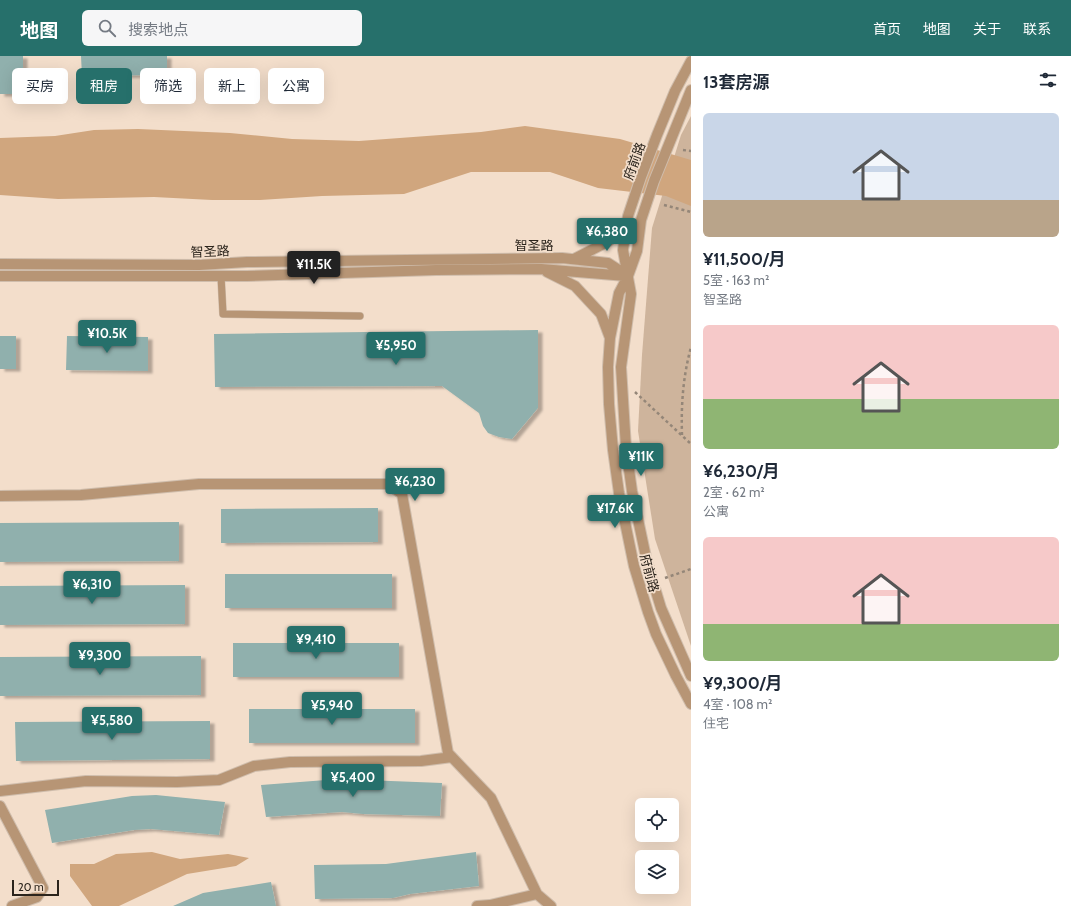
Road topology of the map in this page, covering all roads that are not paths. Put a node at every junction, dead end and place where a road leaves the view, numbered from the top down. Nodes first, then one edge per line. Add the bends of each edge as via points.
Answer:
1 (691, 61) edge
2 (689, 94) edge
3 (627, 221) junction
4 (574, 259) junction
5 (0, 264) edge
6 (541, 269) junction
7 (0, 276) edge
8 (222, 276) junction
9 (628, 276) junction
10 (360, 316) dead end
11 (610, 338) junction
12 (0, 496) edge
13 (691, 676) edge
14 (691, 704) edge
15 (452, 757) junction
16 (0, 790) edge
17 (0, 806) edge
18 (537, 894) junction
19 (12, 906) edge
20 (477, 906) edge
21 (552, 906) edge

1 - 3 street, 府前路 via 675,91 641,177
2 - 9 street, 府前路 via 654,181 642,220 637,251
3 - 4 street via 607,242
3 - 9 street, 府前路 via 624,250
4 - 5 street, 智圣路 via 247,262 199,265
4 - 9 street, 智圣路 via 608,263
6 - 8 street, 智圣路
6 - 9 street, 智圣路
6 - 11 street via 575,286 601,314
7 - 8 street, 智圣路
8 - 10 lane via 223,314
9 - 11 street, 府前路 via 619,293
9 - 13 street, 府前路 via 631,294 621,367 626,448 632,491 660,608
11 - 14 street, 府前路 via 608,367 613,450 634,566 656,634
12 - 15 street via 81,495 199,484 388,484 402,494 448,754
15 - 16 street via 421,761 290,762 254,766 219,780 86,781
15 - 18 street via 491,798
17 - 19 street via 43,888 37,897
18 - 20 street
18 - 21 street

